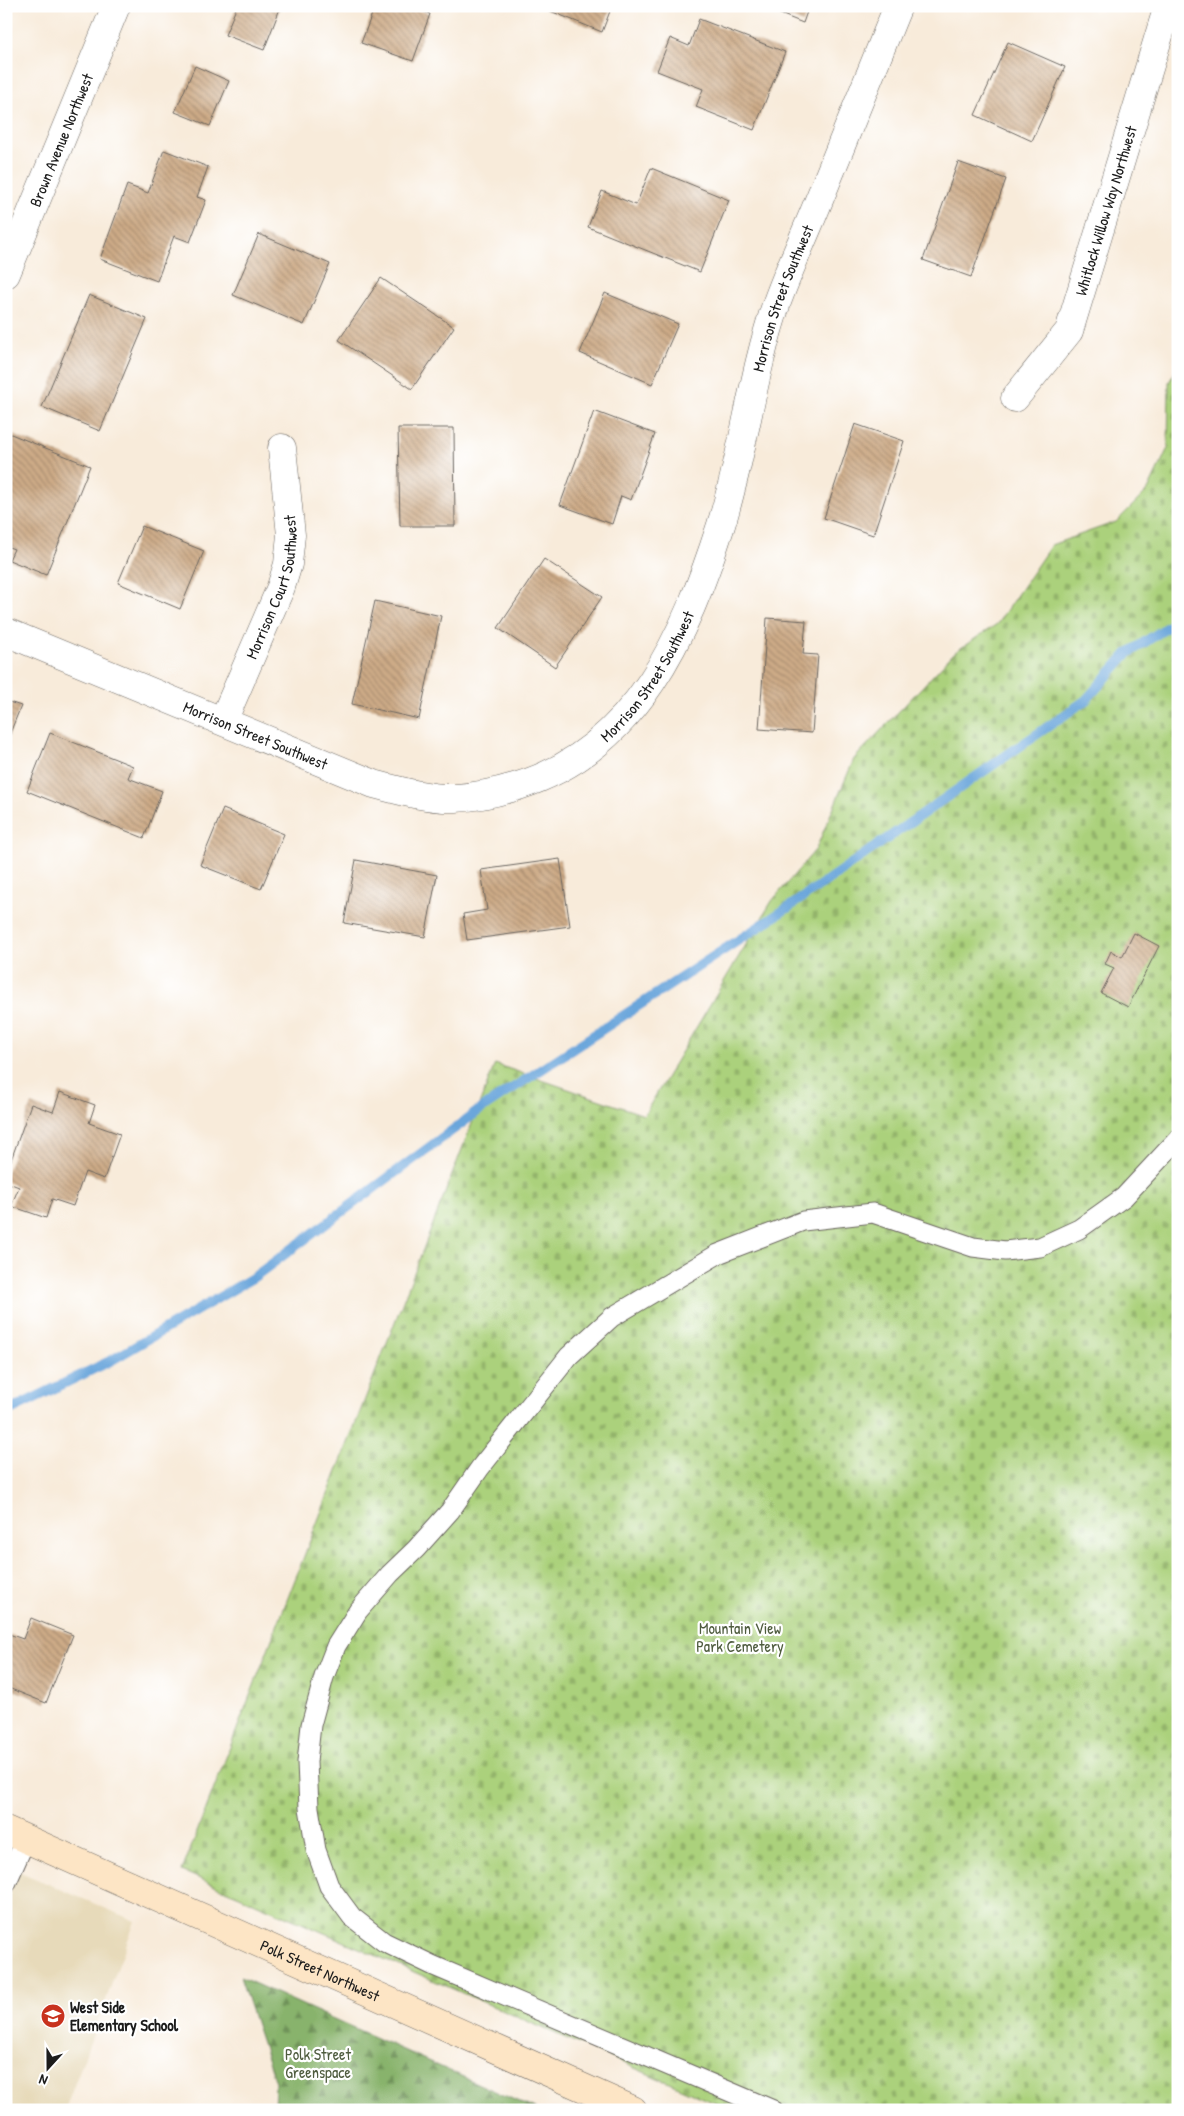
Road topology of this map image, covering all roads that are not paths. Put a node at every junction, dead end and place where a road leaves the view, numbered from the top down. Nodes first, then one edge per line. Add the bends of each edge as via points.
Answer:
1 (116, 6) edge
2 (898, 6) edge
3 (1168, 6) edge
4 (6, 274) edge
5 (1014, 398) dead end
6 (282, 448) dead end
7 (6, 632) edge
8 (223, 721) junction
9 (1178, 1139) edge
10 (16, 1835) edge
11 (6, 1884) edge
12 (633, 2110) edge
13 (773, 2110) edge

1 - 4 street, Brown Avenue Northwest
2 - 8 street, Morrison Street Southwest via 777,303 721,524 689,614 650,684 624,719 574,760 547,776 501,791 455,798 374,784
3 - 5 street, Whitlock Willow Way Northwest via 1069,331
6 - 8 street, Morrison Court Southwest via 292,536 288,564
7 - 8 street, Morrison Street Southwest
9 - 13 lane via 1124,1197 1079,1229 1040,1247 1005,1251 973,1247 873,1213 803,1221 718,1254 612,1317 569,1356 450,1511 358,1611 336,1646 311,1725 307,1762 308,1808 316,1850 329,1886 352,1917 384,1942 434,1966
10 - 11 lane
10 - 12 street, Polk Street Northwest

